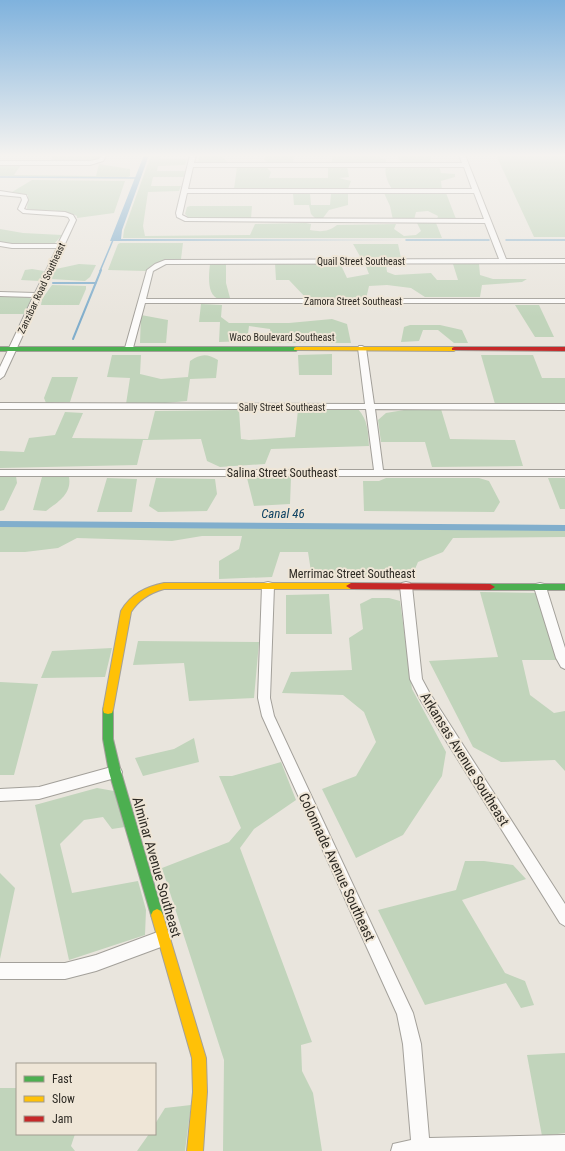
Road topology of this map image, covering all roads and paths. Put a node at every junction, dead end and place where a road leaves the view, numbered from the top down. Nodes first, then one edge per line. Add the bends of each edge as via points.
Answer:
1 (21, 209) edge
2 (180, 209) edge
3 (483, 209) edge
4 (488, 221) junction
5 (0, 244) edge
6 (61, 246) junction
7 (503, 261) junction
8 (565, 261) edge
9 (0, 294) edge
10 (38, 295) junction
11 (141, 301) junction
12 (565, 301) edge
13 (129, 348) junction
14 (362, 348) junction
15 (565, 348) edge
16 (0, 349) edge
17 (12, 349) junction
18 (0, 376) edge
19 (0, 406) edge
20 (370, 407) junction
21 (565, 407) edge
22 (0, 473) edge
23 (378, 473) junction
24 (565, 473) edge
25 (268, 586) junction
26 (406, 586) junction
27 (540, 587) junction
28 (565, 587) edge
29 (139, 594) joint
30 (565, 664) edge
31 (115, 772) junction
32 (0, 795) edge
33 (565, 918) edge
34 (163, 938) junction
35 (0, 971) edge
36 (565, 1144) edge
37 (421, 1147) junction
38 (195, 1151) edge
39 (400, 1151) edge

1 - 6 street, Zanzibar Road Southeast via 25,212 71,216 73,220
2 - 4 street via 179,216 194,221
3 - 4 street
4 - 7 street
5 - 6 street
6 - 10 street, Zanzibar Road Southeast
7 - 8 street, Quail Street Southeast
7 - 11 street, Quail Street Southeast via 175,261 157,265 150,270
9 - 10 street
10 - 17 street, Zanzibar Road Southeast
11 - 12 street, Zamora Street Southeast
11 - 13 street
13 - 14 street, Waco Boulevard Southeast
13 - 17 street, Waco Boulevard Southeast
14 - 15 street, Waco Boulevard Southeast
14 - 20 street
16 - 17 street, Waco Boulevard Southeast
17 - 18 street, Zanzibar Road Southeast
19 - 20 street, Sally Street Southeast
20 - 21 street, Sally Street Southeast
20 - 23 street
22 - 23 street, Salina Street Southeast
23 - 24 street, Salina Street Southeast
25 - 26 street, Merrimac Street Southeast
25 - 29 street, Merrimac Street Southeast via 164,586 148,589
25 - 37 street, Colonnade Avenue Southeast via 264,698 268,716 405,1013 412,1044
26 - 27 street, Merrimac Street Southeast
26 - 33 street, Arkansas Avenue Southeast via 416,678 424,695
27 - 28 street, Merrimac Street Southeast
27 - 30 street
29 - 31 street, Alminar Avenue Southeast via 126,611 108,712 108,739
31 - 32 street via 39,792
31 - 34 street, Alminar Avenue Southeast
34 - 35 street via 96,963 65,971
34 - 38 street, Alminar Avenue Southeast via 199,1058 200,1092
36 - 37 street
37 - 39 street

